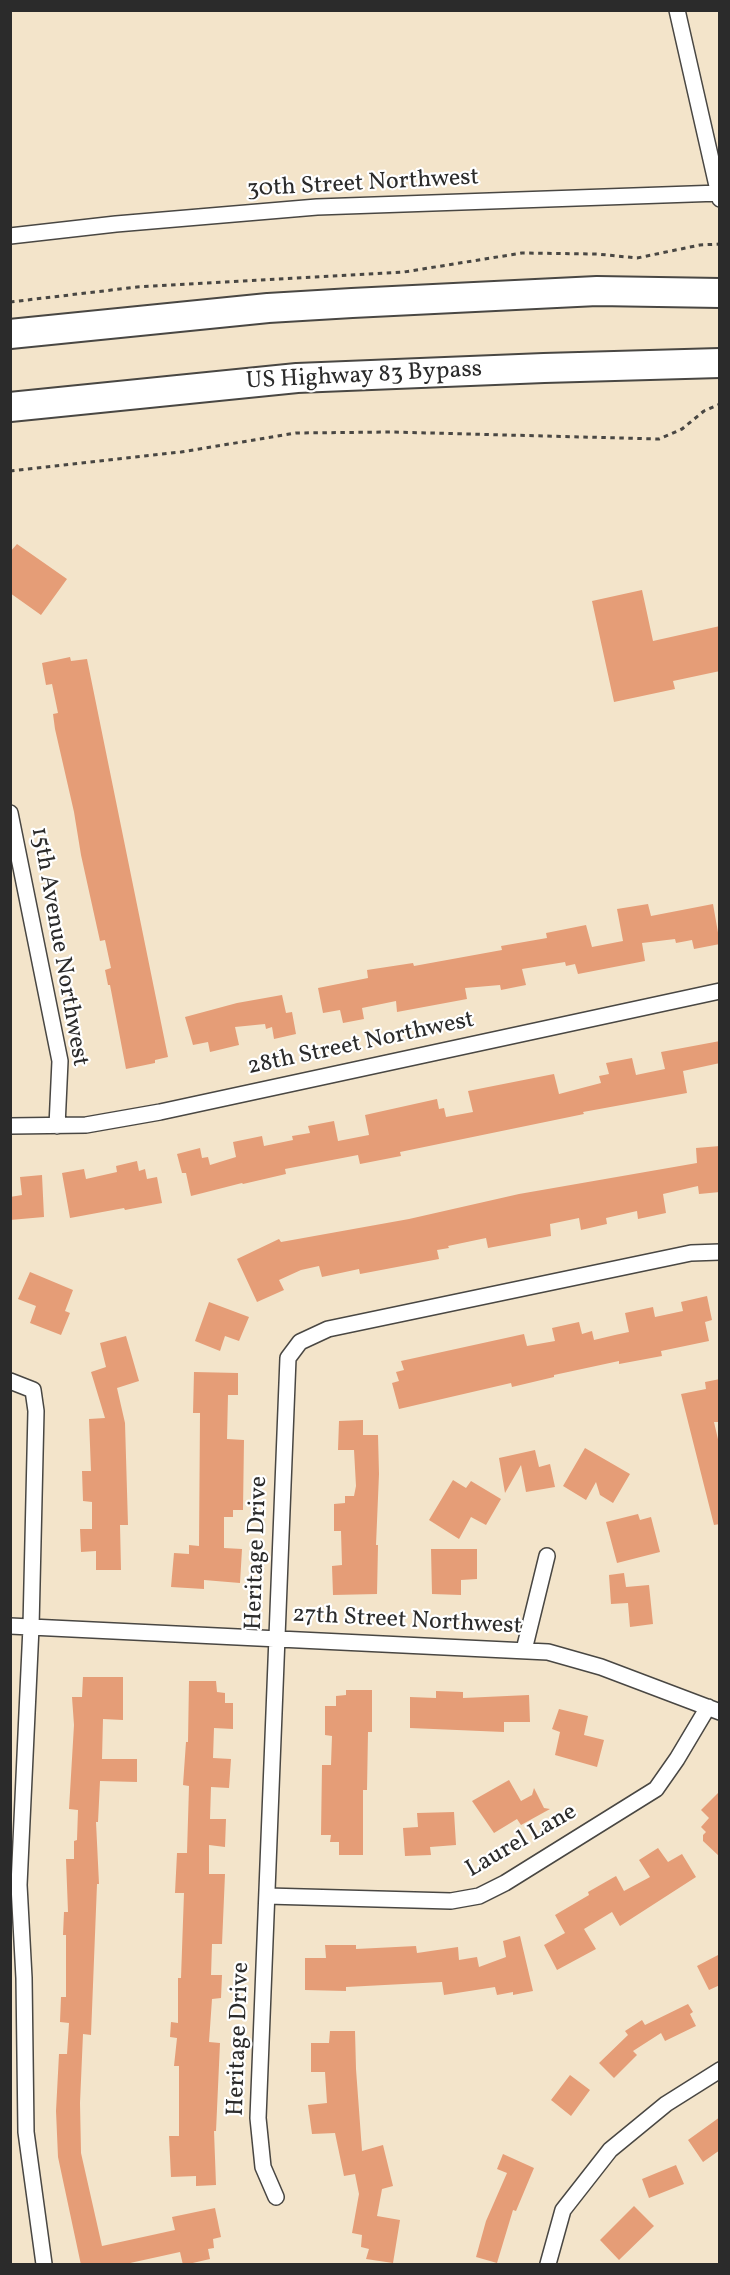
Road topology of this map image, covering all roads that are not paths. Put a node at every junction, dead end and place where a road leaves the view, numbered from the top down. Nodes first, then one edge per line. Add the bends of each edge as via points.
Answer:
1 (677, 10) edge
2 (719, 196) edge
3 (10, 236) edge
4 (720, 293) edge
5 (10, 334) edge
6 (720, 363) edge
7 (10, 407) edge
8 (10, 813) edge
9 (720, 990) edge
10 (10, 1126) edge
11 (57, 1126) junction
12 (720, 1252) edge
13 (10, 1381) edge
14 (547, 1556) dead end
15 (10, 1626) edge
16 (31, 1627) junction
17 (278, 1638) junction
18 (524, 1650) junction
19 (714, 1710) edge
20 (15, 1885) edge
21 (267, 1896) junction
22 (720, 2070) edge
23 (276, 2197) dead end
24 (44, 2265) edge
25 (548, 2265) edge

1 - 2 street
2 - 3 street, 30th Street Northwest via 317,207
4 - 5 highway via 597,291 352,303
6 - 7 highway, US Highway 83 Bypass via 297,378
8 - 11 street, 15th Avenue Northwest via 60,1061
9 - 11 street, 28th Street Northwest via 160,1112
10 - 11 street, 28th Street Northwest
12 - 17 street, Heritage Drive via 691,1253 328,1329 300,1342 288,1358
13 - 16 street via 33,1390 36,1412
14 - 18 street
15 - 16 street, 27th Street Northwest
16 - 17 street, 27th Street Northwest
16 - 20 street
17 - 18 street, 27th Street Northwest
17 - 21 street, Heritage Drive
18 - 19 street, 27th Street Northwest via 548,1652 601,1667
19 - 21 street, Laurel Lane via 656,1789 479,1896 451,1901
20 - 24 street via 24,1978 26,2132
21 - 23 street, Heritage Drive via 258,2118 263,2167
22 - 25 street via 666,2104 610,2150 563,2210

